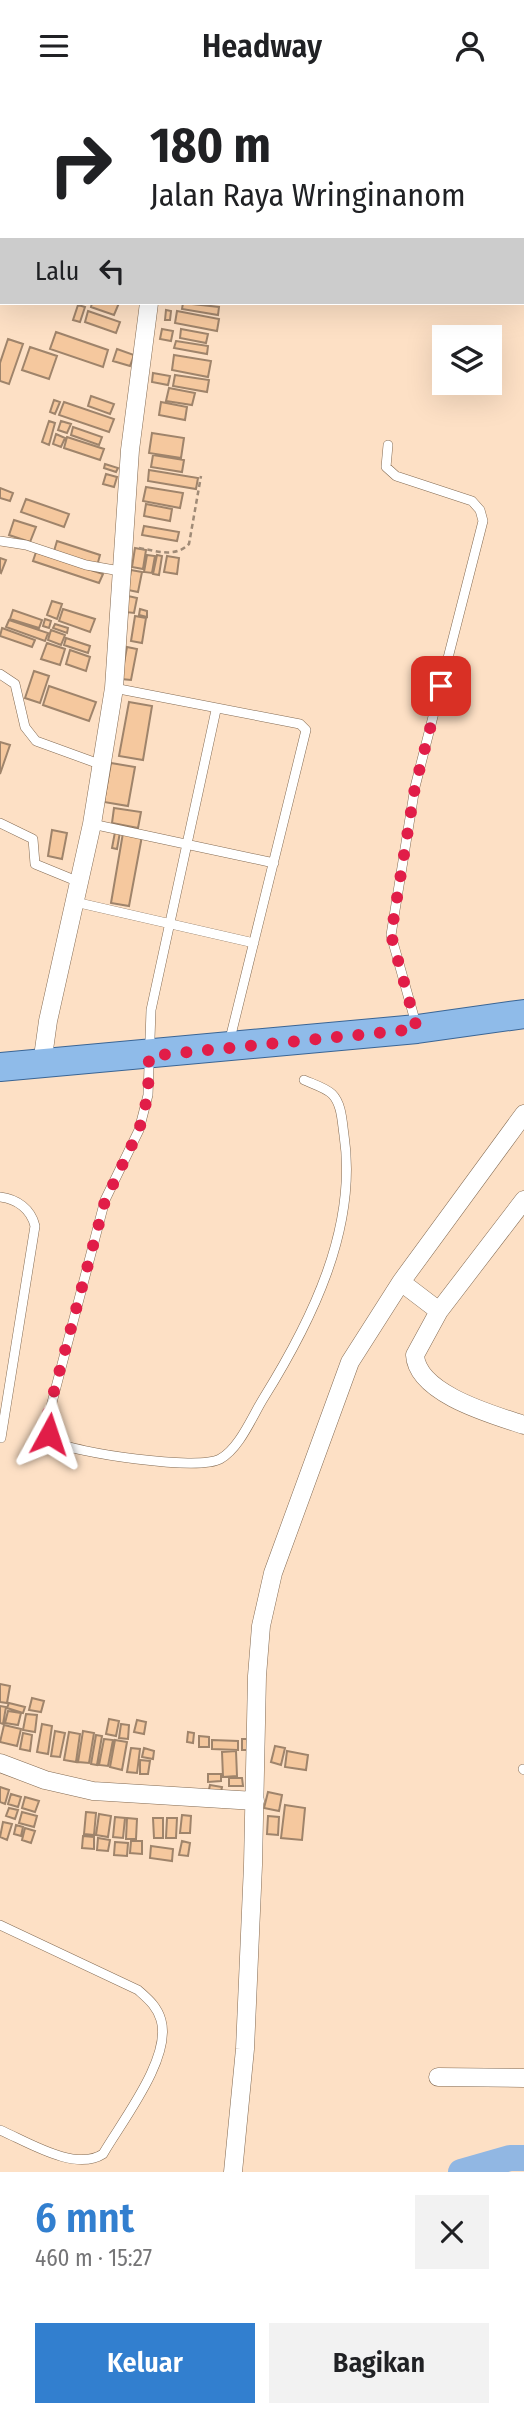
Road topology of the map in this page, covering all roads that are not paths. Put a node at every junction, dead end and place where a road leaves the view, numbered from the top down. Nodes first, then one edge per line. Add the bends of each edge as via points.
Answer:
1 (149, 305) edge
2 (388, 445) dead end
3 (0, 541) edge
4 (120, 571) junction
5 (0, 674) edge
6 (114, 688) junction
7 (216, 710) junction
8 (102, 765) junction
9 (0, 823) edge
10 (92, 824) junction
11 (186, 844) junction
12 (274, 863) junction
13 (79, 883) junction
14 (75, 902) junction
15 (168, 923) junction
16 (254, 943) junction
17 (524, 1014) edge
18 (415, 1018) junction
19 (230, 1036) junction
20 (150, 1043) junction
21 (44, 1052) junction
22 (0, 1067) edge
23 (304, 1080) dead end
24 (524, 1114) edge
25 (0, 1197) edge
26 (524, 1200) edge
27 (401, 1282) junction
28 (439, 1311) junction
29 (524, 1425) edge
30 (1, 1438) edge
31 (0, 1763) edge
32 (255, 1801) junction
33 (0, 1926) edge
34 (438, 2077) dead end
35 (524, 2078) edge
36 (0, 2130) edge
37 (233, 2172) edge

1 - 4 street
2 - 18 lane via 386,467 396,475 472,501 483,521 415,787 391,935
3 - 4 lane
4 - 6 street
5 - 8 lane via 15,684 29,735
6 - 7 lane
6 - 8 street
7 - 11 lane
7 - 12 lane via 300,724 306,730
8 - 10 street
9 - 13 lane via 33,839 35,864
10 - 11 lane
10 - 13 street
11 - 12 lane
11 - 15 lane
12 - 16 lane
13 - 14 street
14 - 15 lane
14 - 21 street
15 - 16 lane
15 - 20 lane via 151,1010
16 - 19 lane
17 - 18 main road
18 - 19 main road
19 - 20 main road
20 - 21 main road
20 - 23 lane via 148,1095 139,1130 105,1201 48,1414 52,1441 121,1458 210,1462 225,1455 287,1360 314,1305 340,1230 349,1165 337,1101 331,1092
21 - 22 main road
24 - 27 street
25 - 30 lane via 29,1211 35,1226
26 - 28 street
27 - 28 street
27 - 32 street via 342,1379 273,1573 258,1662
28 - 29 street via 417,1349 418,1367 455,1401
31 - 32 street via 93,1791
32 - 37 street via 245,2049
33 - 36 lane via 138,1990 156,2006 162,2021 156,2064 96,2159 74,2161
34 - 35 street

